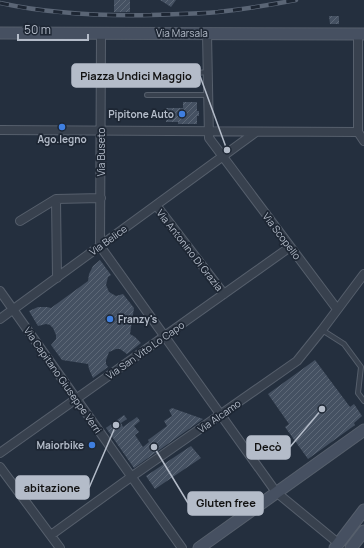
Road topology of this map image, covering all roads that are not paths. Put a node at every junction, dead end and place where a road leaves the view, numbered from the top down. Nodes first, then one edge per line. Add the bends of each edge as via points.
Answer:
1 (0, 33) edge
2 (102, 33) junction
3 (207, 33) junction
4 (361, 34) edge
5 (208, 72) junction
6 (101, 76) junction
7 (147, 95) dead end
8 (208, 95) junction
9 (0, 130) edge
10 (205, 130) junction
11 (101, 131) junction
12 (260, 132) junction
13 (358, 132) junction
14 (364, 141) edge
15 (222, 160) junction
16 (101, 198) junction
17 (56, 199) junction
18 (156, 205) junction
19 (20, 221) dead end
20 (100, 246) junction
21 (290, 247) junction
22 (364, 274) edge
23 (57, 278) junction
24 (0, 291) edge
25 (224, 294) junction
26 (337, 309) junction
27 (13, 310) junction
28 (0, 319) edge
29 (322, 330) junction
30 (165, 336) junction
31 (76, 399) junction
32 (364, 401) edge
33 (221, 414) junction
34 (364, 430) edge
35 (0, 453) edge
36 (0, 467) edge
37 (131, 477) junction
38 (276, 492) junction
39 (364, 510) edge
40 (364, 531) edge
41 (51, 535) junction
42 (336, 546) edge
43 (60, 548) edge
44 (182, 548) edge
45 (199, 548) edge
46 (351, 548) edge

1 - 2 main road, Via Marsala
2 - 3 main road, Via Marsala
2 - 6 street, Via Buseto
3 - 4 main road, Via Marsala
3 - 5 street
4 - 13 street
5 - 6 lane via 189,75
5 - 8 street
6 - 11 street, Via Buseto
7 - 8 lane
8 - 10 street
9 - 11 street
10 - 11 street
10 - 12 street
10 - 15 street, Via Scopello
11 - 16 street, Via Buseto
12 - 13 street
12 - 15 street, Via Belice
13 - 14 street
15 - 18 street, Via Belice
15 - 21 street, Via Scopello
16 - 17 street
16 - 20 street, Via Buseto
17 - 19 street
17 - 23 street
18 - 20 street, Via Belice
18 - 25 street, Via Antonino Di Grazia
20 - 23 street, Via Belice
20 - 30 street
21 - 25 street, Via San Vito Lo Capo
21 - 26 street, Via Scopello
22 - 26 street, Via Alcamo
23 - 27 street, Via Belice
24 - 27 street, Via Capitano Giuseppe Verri
25 - 30 street, Via San Vito Lo Capo
26 - 29 street, Via Alcamo
27 - 28 street, Via Belice
27 - 31 street, Via Capitano Giuseppe Verri
29 - 32 lane via 344,344 361,367 358,393
29 - 33 street, Via Alcamo via 297,362
30 - 31 street, Via San Vito Lo Capo
30 - 33 street
31 - 35 street, Via San Vito Lo Capo
31 - 37 street, Via Capitano Giuseppe Verri
33 - 37 street, Via Alcamo
33 - 38 street
34 - 38 main road
36 - 41 street
37 - 41 street, Via Alcamo
37 - 44 street, Via Capitano Giuseppe Verri
38 - 42 street
38 - 45 main road
39 - 42 main road
40 - 46 main road
41 - 43 street

